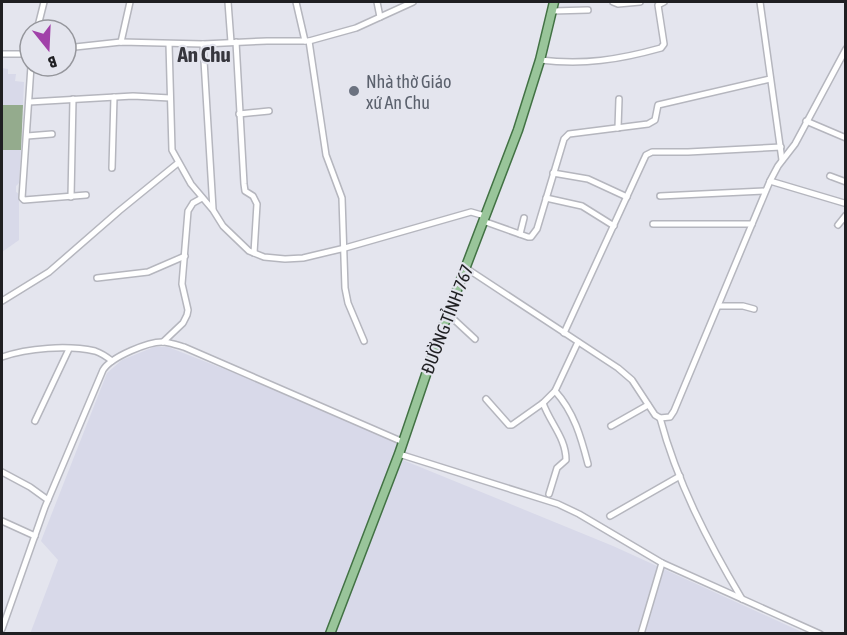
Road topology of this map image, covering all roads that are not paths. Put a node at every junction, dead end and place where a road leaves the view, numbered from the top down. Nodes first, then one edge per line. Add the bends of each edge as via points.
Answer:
1 (44, 2) edge
2 (130, 2) edge
3 (228, 2) edge
4 (296, 2) edge
5 (377, 2) edge
6 (413, 2) edge
7 (554, 2) edge
8 (613, 2) edge
9 (664, 2) edge
10 (759, 2) edge
11 (640, 3) edge
12 (588, 10) dead end
13 (552, 11) junction
14 (380, 17) junction
15 (40, 18) edge
16 (307, 41) junction
17 (121, 42) junction
18 (234, 42) junction
19 (169, 44) junction
20 (203, 44) junction
21 (78, 47) edge
22 (846, 49) edge
23 (2, 54) edge
24 (18, 54) edge
25 (540, 60) junction
26 (30, 78) edge
27 (770, 79) junction
28 (114, 97) junction
29 (170, 98) junction
30 (73, 99) junction
31 (619, 99) dead end
32 (29, 102) junction
33 (269, 111) dead end
34 (239, 114) junction
35 (806, 121) junction
36 (618, 128) junction
37 (52, 134) dead end
38 (27, 136) junction
39 (846, 138) edge
40 (781, 147) junction
41 (782, 160) junction
42 (178, 163) junction
43 (112, 168) dead end
44 (553, 173) junction
45 (830, 176) dead end
46 (770, 181) junction
47 (846, 182) edge
48 (765, 191) junction
49 (86, 195) dead end
50 (660, 196) dead end
51 (71, 197) junction
52 (627, 197) junction
53 (202, 198) junction
54 (546, 198) junction
55 (845, 201) edge
56 (841, 209) dead end
57 (213, 210) junction
58 (846, 215) edge
59 (484, 218) junction
60 (524, 218) dead end
61 (653, 224) dead end
62 (753, 224) junction
63 (838, 225) dead end
64 (614, 226) junction
65 (520, 234) junction
66 (345, 248) junction
67 (254, 253) junction
68 (185, 256) junction
69 (466, 268) junction
70 (97, 278) dead end
71 (2, 301) edge
72 (719, 306) junction
73 (754, 309) dead end
74 (447, 314) junction
75 (564, 333) junction
76 (475, 339) dead end
77 (364, 341) dead end
78 (163, 342) junction
79 (578, 342) junction
80 (69, 350) junction
81 (2, 357) edge
82 (111, 361) junction
83 (555, 391) junction
84 (486, 399) dead end
85 (543, 403) junction
86 (648, 405) junction
87 (660, 418) junction
88 (35, 421) dead end
89 (611, 426) dead end
90 (403, 442) junction
91 (399, 454) junction
92 (588, 464) dead end
93 (2, 472) edge
94 (680, 476) junction
95 (549, 494) dead end
96 (48, 500) junction
97 (610, 516) dead end
98 (2, 521) edge
99 (35, 536) junction
100 (662, 563) junction
101 (742, 600) junction
102 (2, 628) edge
103 (330, 633) edge
104 (640, 633) edge
105 (820, 633) edge

1 - 15 street
2 - 17 street
3 - 18 street
4 - 16 street
5 - 14 street
6 - 14 street
7 - 13 main road, ĐƯỜNG TỈNH 767
8 - 11 street
9 - 25 street via 658,5 664,44 661,48 592,63
10 - 27 street
12 - 13 street
13 - 25 main road, ĐƯỜNG TỈNH 767
14 - 16 street via 342,34
16 - 18 street
16 - 66 street via 327,155 342,198
17 - 19 street
17 - 21 street
18 - 20 street
18 - 34 street
19 - 20 street
19 - 29 street
20 - 57 street
22 - 35 street
23 - 24 street
25 - 59 main road, ĐƯỜNG TỈNH 767
26 - 32 street
27 - 36 street via 670,101 658,105 652,122
27 - 40 street
28 - 29 street
28 - 30 street
28 - 43 street
29 - 42 street via 171,146
30 - 32 street
30 - 51 street
31 - 36 street
32 - 38 street
33 - 34 street
34 - 67 street via 245,191 257,204
35 - 39 street
35 - 41 street
36 - 44 street via 566,135
37 - 38 street
38 - 51 street via 22,198
40 - 41 street
40 - 52 street via 652,152 642,161
41 - 46 street
42 - 53 street
42 - 71 street via 49,272
44 - 52 street via 588,179
44 - 54 street
45 - 47 street
46 - 48 street
46 - 55 street
48 - 50 street
48 - 62 street
49 - 51 street
52 - 64 street
53 - 57 street
53 - 68 street via 188,211
54 - 64 street via 582,206
54 - 65 street via 534,234
55 - 56 street
57 - 67 street via 229,233
58 - 63 street
59 - 65 street
59 - 66 street via 471,212
59 - 69 main road, ĐƯỜNG TỈNH 767
60 - 65 street
61 - 62 street
62 - 72 street
64 - 75 street
66 - 67 street via 285,259
66 - 77 street via 348,303
68 - 70 street via 146,272
68 - 78 street via 182,284 187,315
69 - 74 main road, ĐƯỜNG TỈNH 767
69 - 75 street
72 - 73 street
72 - 87 street via 674,411 670,417
74 - 76 street
74 - 90 main road, ĐƯỜNG TỈNH 767
75 - 79 street
78 - 82 street
78 - 90 street via 183,347
79 - 83 street
79 - 86 street via 632,380
80 - 81 street via 28,350
80 - 82 street via 96,351
80 - 88 street
82 - 96 street via 103,370
83 - 85 street
83 - 92 street via 576,423
84 - 85 street via 510,426
85 - 95 street via 566,455 557,468
86 - 87 street
86 - 89 street
87 - 94 street
90 - 91 main road, ĐƯỜNG TỈNH 767
91 - 100 street via 558,504
91 - 103 main road, ĐƯỜNG TỈNH 767
93 - 96 street
94 - 97 street
94 - 101 street via 716,555
96 - 99 street
98 - 99 street
99 - 102 street
100 - 101 street
100 - 104 street
101 - 105 street

